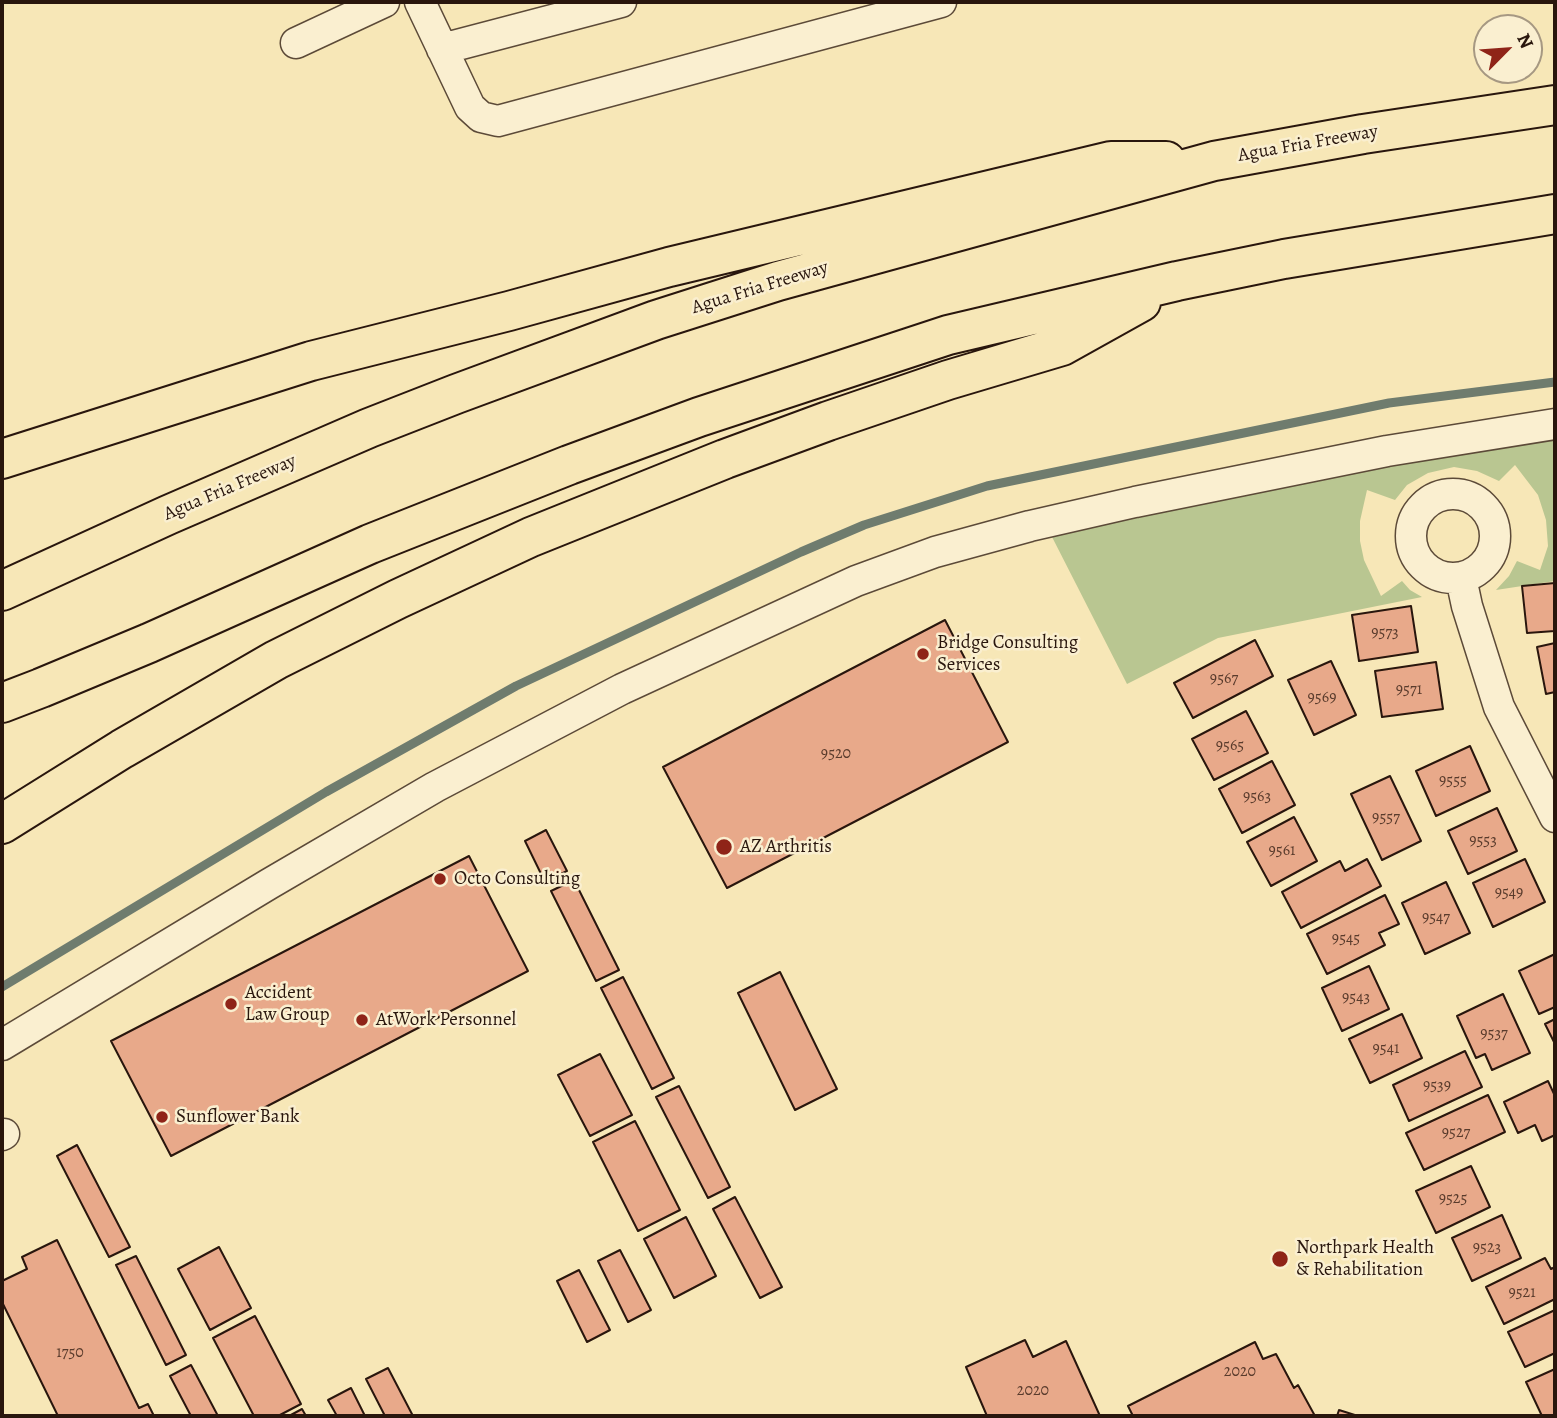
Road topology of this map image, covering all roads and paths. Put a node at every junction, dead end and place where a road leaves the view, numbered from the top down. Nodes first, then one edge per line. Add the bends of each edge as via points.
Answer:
1 (384, 2) edge
2 (420, 2) edge
3 (621, 2) edge
4 (941, 2) edge
5 (296, 43) dead end
6 (442, 49) junction
7 (1555, 105) edge
8 (1214, 161) junction
9 (1555, 214) edge
10 (1177, 281) junction
11 (1555, 424) edge
12 (2, 459) edge
13 (1461, 578) dead end
14 (2, 591) edge
15 (41, 688) junction
16 (2, 703) edge
17 (2, 711) edge
18 (1555, 817) edge
19 (2, 824) edge
20 (2, 1045) edge

1 - 5 street
2 - 6 street
3 - 6 street
4 - 6 street via 498,121 481,117 470,107
7 - 8 highway, Agua Fria Freeway
8 - 12 highway via 1111,161 669,267 311,361
8 - 14 highway, Agua Fria Freeway via 778,281 656,320 369,428
9 - 10 highway
10 - 15 highway via 948,335 699,417 370,544
10 - 19 highway via 1062,346 828,421 531,537 276,660 122,748
11 - 20 street via 1387,451 1135,502 935,552 856,581 622,689 435,787
13 - 18 street via 1499,707
15 - 16 highway
15 - 17 highway

